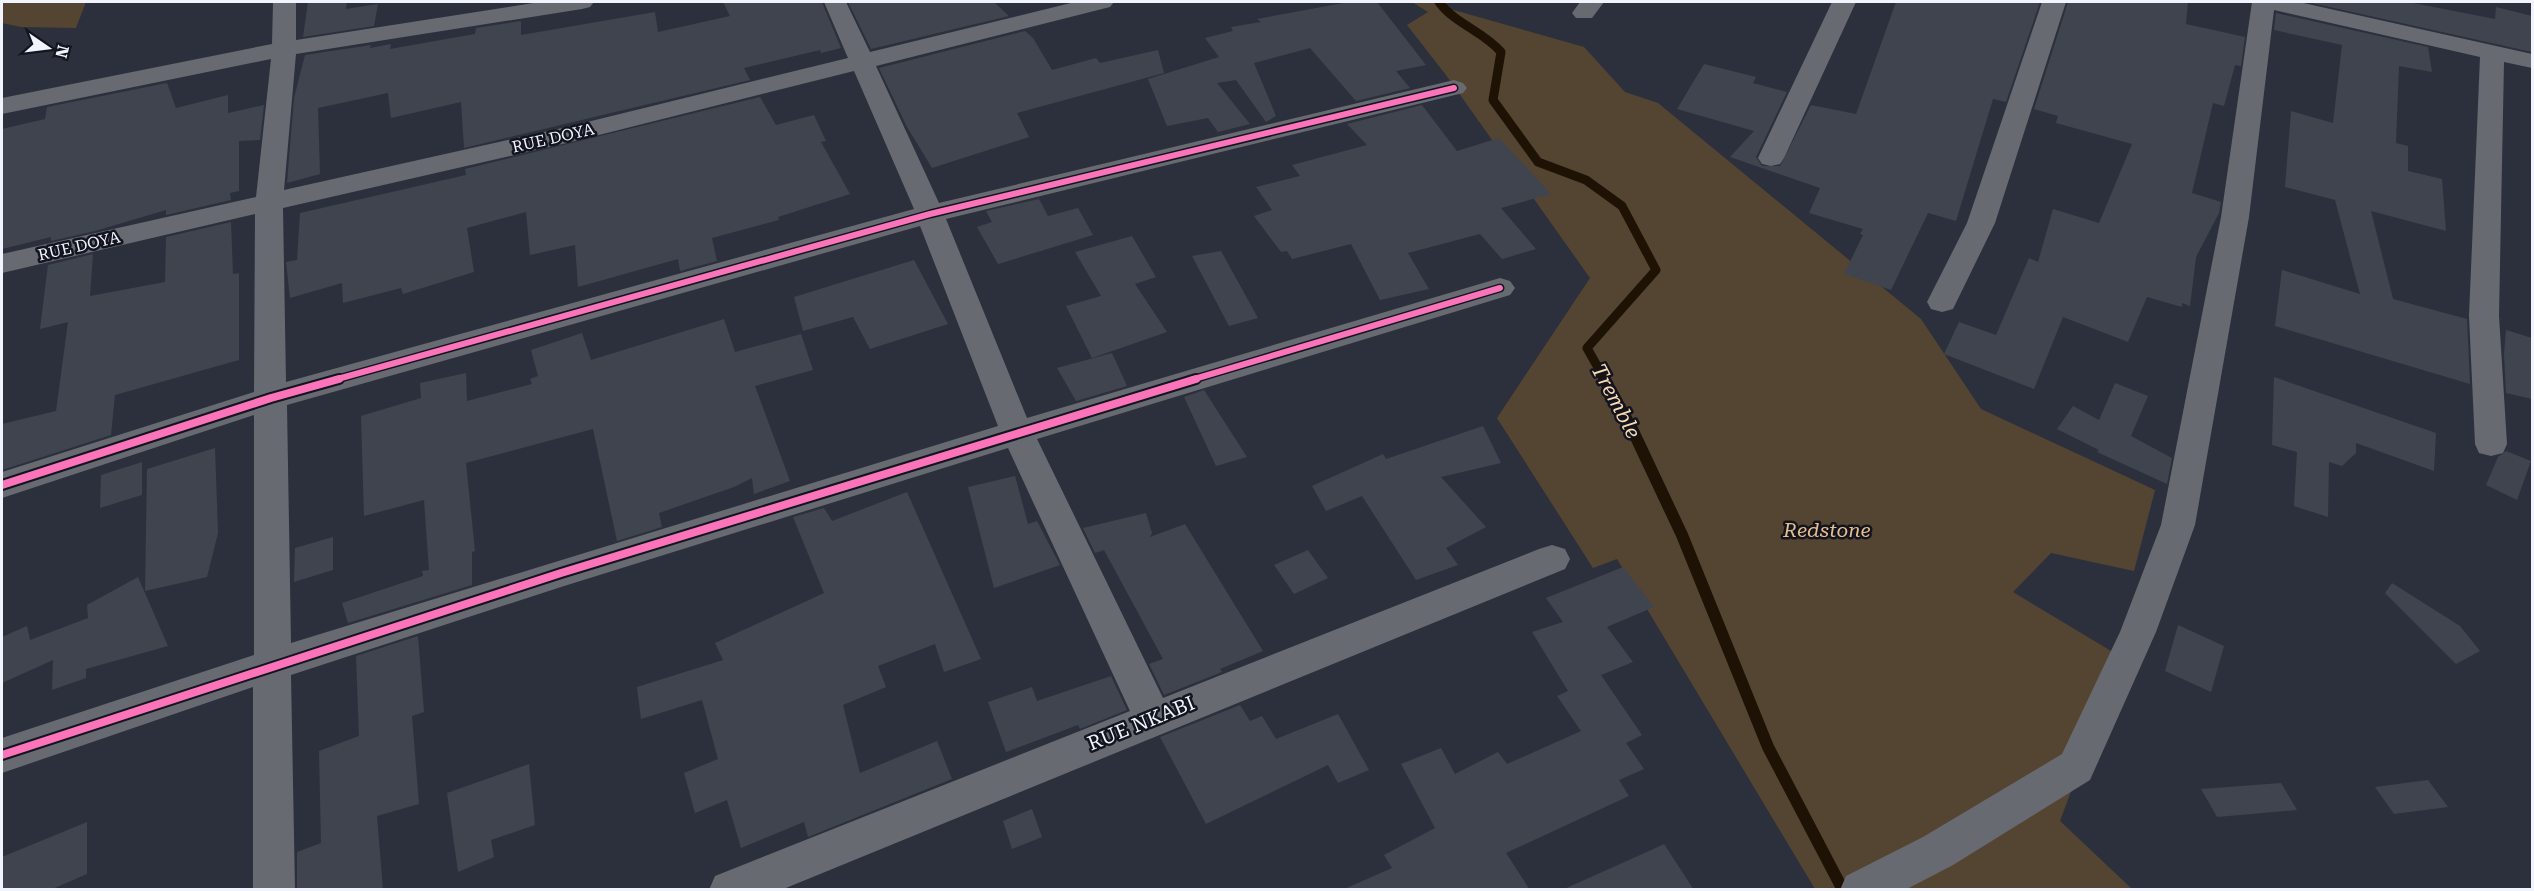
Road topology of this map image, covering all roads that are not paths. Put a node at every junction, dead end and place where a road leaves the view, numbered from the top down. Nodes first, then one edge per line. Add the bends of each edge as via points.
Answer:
1 (284, 2) edge
2 (582, 2) edge
3 (835, 2) edge
4 (1102, 2) edge
5 (1844, 2) edge
6 (2054, 2) edge
7 (2263, 2) edge
8 (2270, 2) edge
9 (284, 49) junction
10 (2492, 52) junction
11 (2532, 61) edge
12 (860, 62) junction
13 (1454, 88) dead end
14 (2, 106) edge
15 (1771, 158) dead end
16 (269, 202) junction
17 (930, 214) junction
18 (2, 263) edge
19 (1500, 288) dead end
20 (1942, 302) dead end
21 (271, 398) junction
22 (1017, 432) junction
23 (2491, 444) dead end
24 (2, 485) edge
25 (1552, 559) dead end
26 (272, 663) junction
27 (1153, 718) junction
28 (2, 755) edge
29 (274, 890) edge
30 (730, 890) edge
31 (1861, 890) edge

1 - 9 street
2 - 9 street
3 - 12 street
4 - 12 street, RUE DOYA
5 - 15 street
6 - 20 street via 1981,223
7 - 31 street via 2235,217 2178,525 2138,632 2076,766 1938,851
8 - 10 street
9 - 14 street
9 - 16 street
10 - 11 street
10 - 23 street via 2484,316
12 - 16 street, RUE DOYA via 571,134
12 - 17 street
13 - 17 street
16 - 18 street, RUE DOYA
16 - 21 street
17 - 21 street
17 - 22 street
19 - 22 street
21 - 24 street
21 - 26 street
22 - 26 street
22 - 27 street
25 - 27 street, RUE NKABI
26 - 28 street
26 - 29 street
27 - 30 street, RUE NKABI

